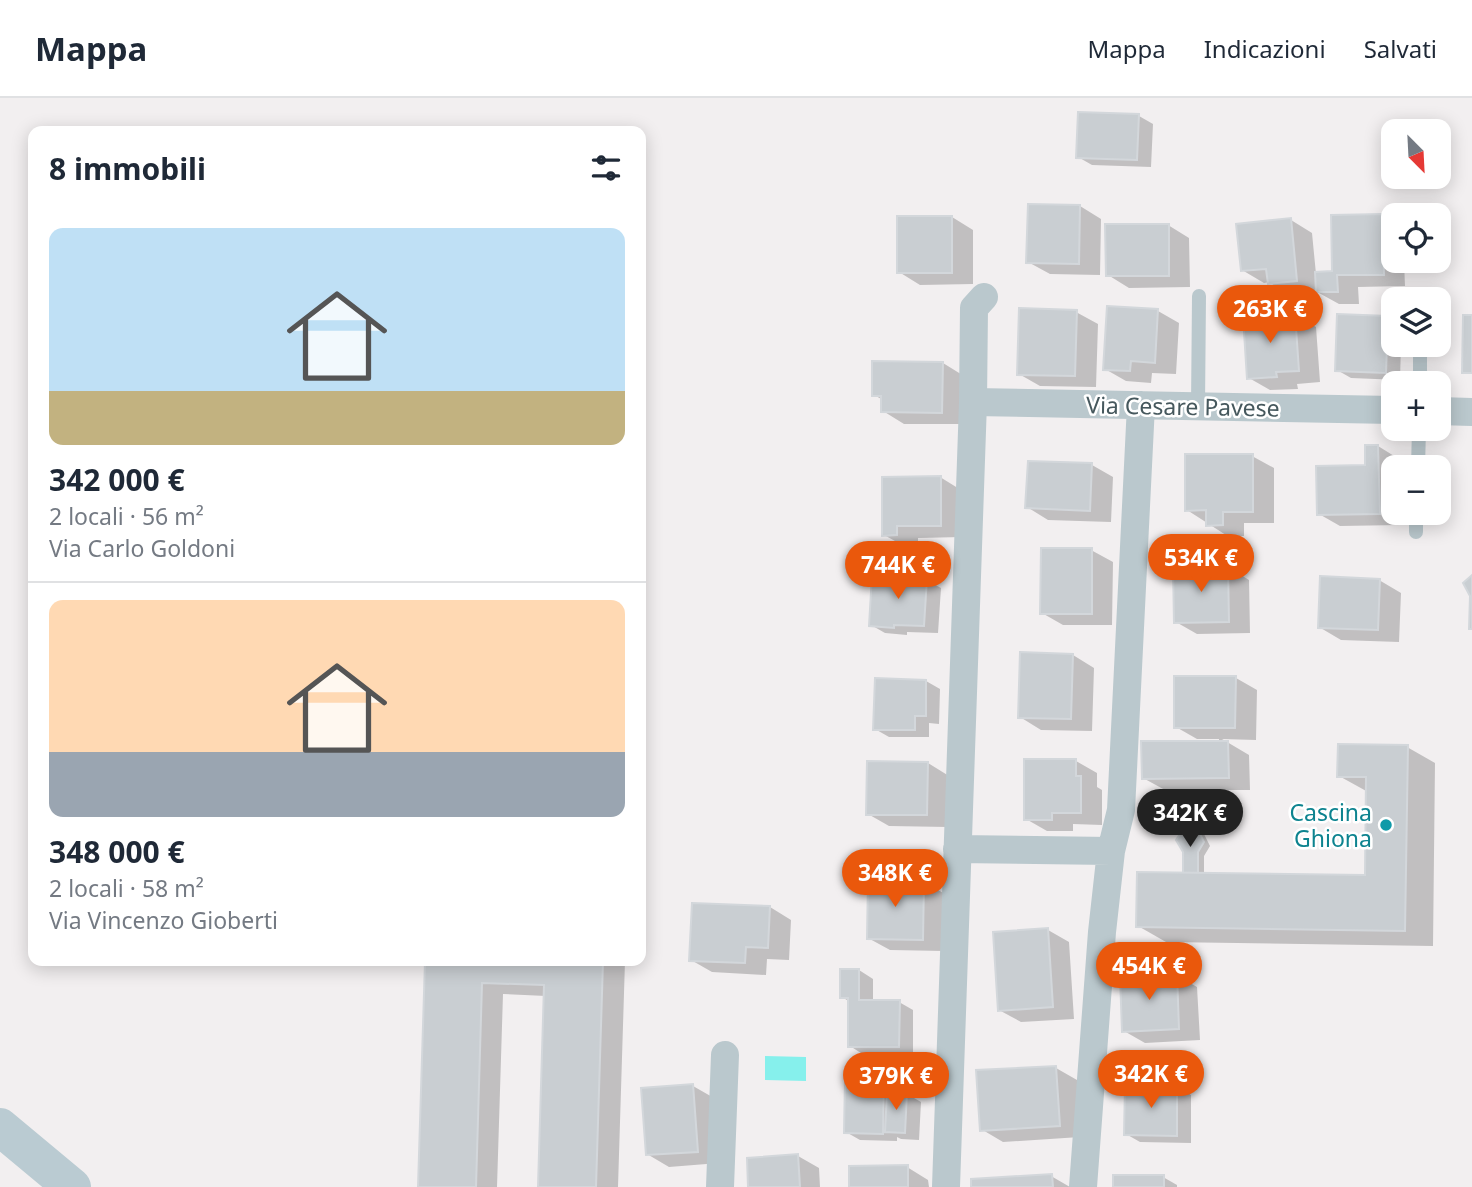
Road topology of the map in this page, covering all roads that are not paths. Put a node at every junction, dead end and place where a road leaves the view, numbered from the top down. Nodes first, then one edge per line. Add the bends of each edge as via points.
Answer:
1 (1199, 296) dead end
2 (984, 297) dead end
3 (973, 402) junction
4 (1141, 405) junction
5 (1198, 406) junction
6 (1381, 410) edge
7 (1451, 411) edge
8 (1472, 412) edge
9 (1416, 525) edge
10 (1416, 532) dead end
11 (957, 849) junction
12 (1111, 850) junction
13 (725, 1055) dead end
14 (0, 1127) edge
15 (72, 1187) edge
16 (720, 1187) edge
17 (946, 1187) edge
18 (1083, 1187) edge

1 - 5 lane
2 - 3 street via 974,308
3 - 4 street, Via Cesare Pavese
3 - 11 street
4 - 5 street, Via Cesare Pavese
4 - 12 street via 1121,810
5 - 6 street, Via Cesare Pavese
7 - 8 street
9 - 10 lane
11 - 12 street
11 - 17 street
12 - 18 street
13 - 16 street
14 - 15 main road

